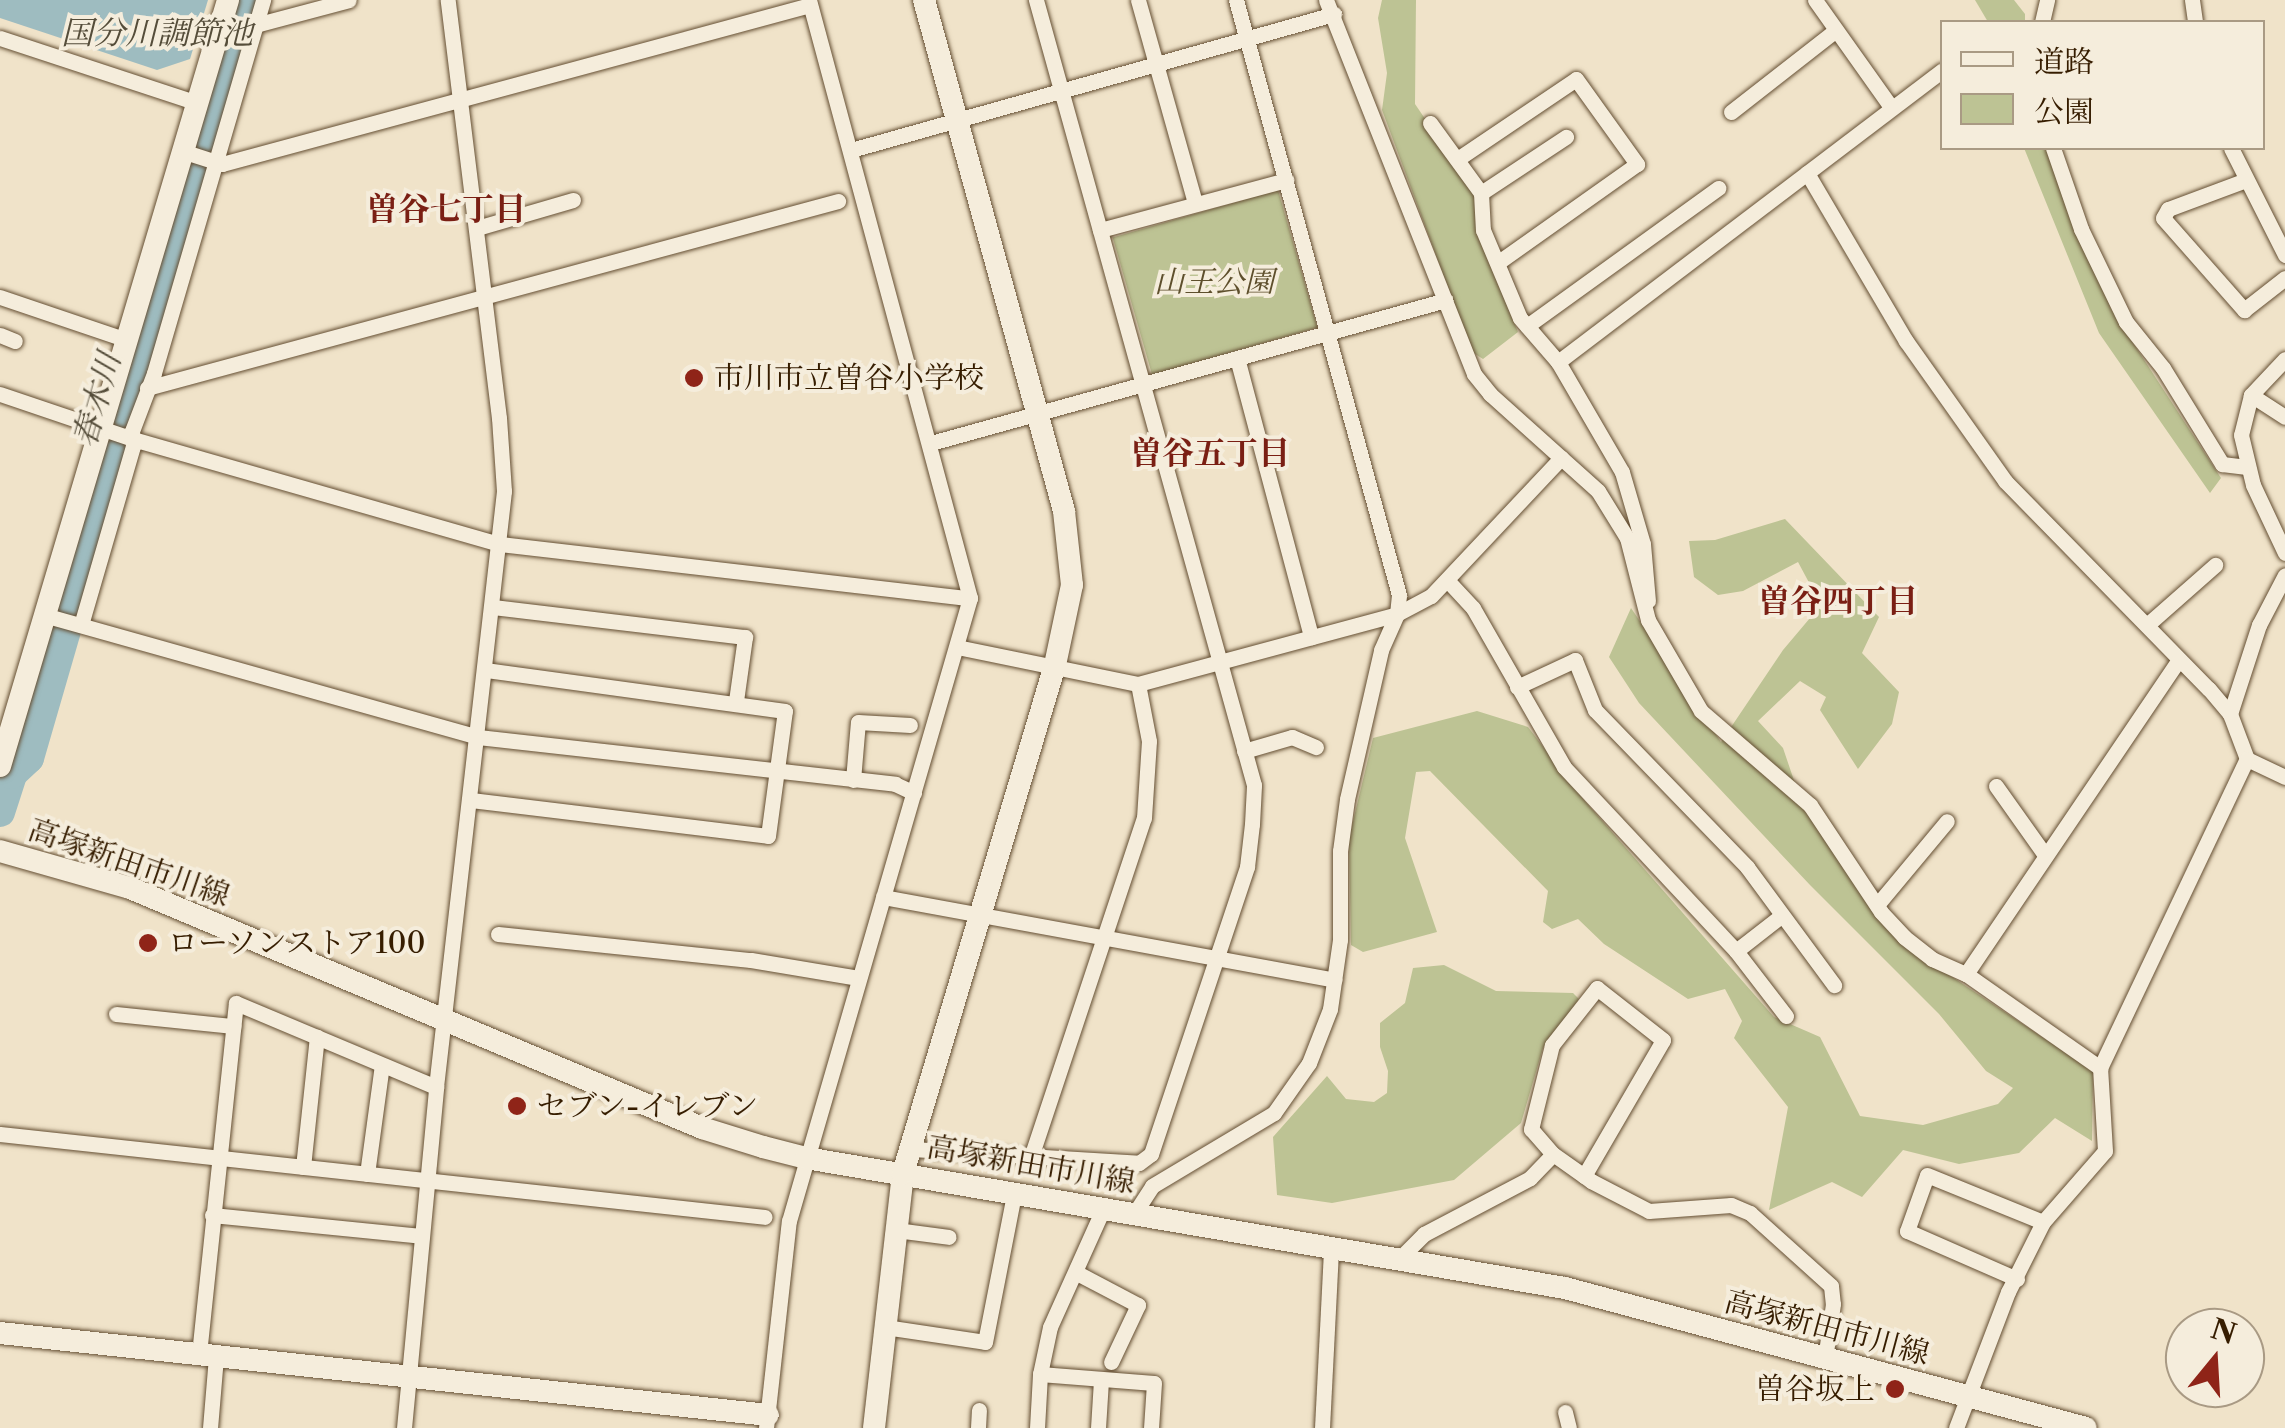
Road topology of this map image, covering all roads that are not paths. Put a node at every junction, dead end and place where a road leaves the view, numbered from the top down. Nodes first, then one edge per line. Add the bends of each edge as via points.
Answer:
1 (228, 0) edge
2 (263, 0) edge
3 (349, 0) edge
4 (448, 0) edge
5 (924, 0) edge
6 (1036, 0) edge
7 (1138, 0) edge
8 (1236, 0) edge
9 (1815, 0) edge
10 (810, 2) edge
11 (1330, 7) edge
12 (256, 25) junction
13 (1836, 30) junction
14 (0, 38) edge
15 (1246, 39) junction
16 (1156, 64) junction
17 (1940, 71) edge
18 (1060, 91) junction
19 (462, 101) junction
20 (198, 103) junction
21 (1891, 108) junction
22 (1731, 112) dead end
23 (957, 120) junction
24 (1430, 122) dead end
25 (1566, 136) dead end
26 (851, 150) junction
27 (2054, 150) edge
28 (2232, 150) edge
29 (200, 158) junction
30 (1460, 158) junction
31 (1807, 173) junction
32 (1286, 180) junction
33 (2246, 180) junction
34 (1718, 188) dead end
35 (1481, 193) junction
36 (573, 200) dead end
37 (838, 201) dead end
38 (1195, 203) junction
39 (477, 228) junction
40 (1100, 230) junction
41 (2285, 255) edge
42 (1497, 262) junction
43 (2285, 278) edge
44 (485, 296) junction
45 (0, 297) edge
46 (1446, 300) junction
47 (1528, 326) junction
48 (1330, 333) junction
49 (124, 339) junction
50 (1237, 358) junction
51 (2285, 359) edge
52 (1558, 362) junction
53 (1144, 384) junction
54 (147, 388) junction
55 (0, 394) edge
56 (2251, 395) junction
57 (1037, 413) junction
58 (2285, 417) edge
59 (106, 430) junction
60 (132, 439) junction
61 (930, 442) junction
62 (1561, 458) junction
63 (2247, 467) junction
64 (500, 544) junction
65 (2285, 553) edge
66 (2215, 565) dead end
67 (2285, 575) edge
68 (1447, 580) junction
69 (970, 598) junction
70 (492, 607) junction
71 (1397, 614) junction
72 (52, 617) junction
73 (1648, 620) junction
74 (79, 625) junction
75 (2147, 625) junction
76 (1311, 637) junction
77 (957, 646) junction
78 (2179, 659) junction
79 (1220, 662) junction
80 (1055, 666) junction
81 (486, 670) junction
82 (1138, 684) junction
83 (1517, 688) junction
84 (736, 701) junction
85 (2230, 714) junction
86 (910, 725) dead end
87 (478, 737) junction
88 (1316, 747) dead end
89 (1244, 751) junction
90 (2247, 759) junction
91 (0, 766) edge
92 (778, 771) junction
93 (2285, 777) edge
94 (853, 780) junction
95 (1996, 786) dead end
96 (914, 792) junction
97 (470, 800) junction
98 (1947, 821) dead end
99 (1, 852) edge
100 (2046, 854) junction
101 (883, 897) junction
102 (1877, 905) junction
103 (982, 914) junction
104 (1782, 915) junction
105 (498, 934) dead end
106 (1105, 936) junction
107 (1736, 950) junction
108 (1218, 959) junction
109 (1966, 974) junction
110 (859, 978) junction
111 (1334, 980) junction
112 (1834, 986) dead end
113 (116, 1014) dead end
114 (1786, 1016) dead end
115 (446, 1019) junction
116 (234, 1026) junction
117 (316, 1037) junction
118 (382, 1065) junction
119 (2100, 1068) junction
120 (436, 1088) junction
121 (0, 1134) edge
122 (912, 1148) junction
123 (1032, 1154) junction
124 (1553, 1154) junction
125 (218, 1158) junction
126 (806, 1158) junction
127 (303, 1167) junction
128 (902, 1173) junction
129 (368, 1174) junction
130 (1584, 1176) junction
131 (427, 1180) junction
132 (1014, 1194) junction
133 (1103, 1209) junction
134 (1134, 1214) junction
135 (212, 1215) junction
136 (766, 1217) dead end
137 (2042, 1222) junction
138 (896, 1230) junction
139 (421, 1236) junction
140 (949, 1237) dead end
141 (1330, 1249) junction
142 (1398, 1260) junction
143 (1077, 1273) junction
144 (2017, 1278) junction
145 (886, 1327) junction
146 (0, 1333) edge
147 (208, 1355) junction
148 (1825, 1359) junction
149 (1111, 1362) dead end
150 (1040, 1374) junction
151 (409, 1377) junction
152 (1101, 1380) junction
153 (1968, 1398) junction
154 (979, 1410) dead end
155 (767, 1422) edge
156 (210, 1428) edge
157 (404, 1428) edge
158 (874, 1428) edge
159 (978, 1428) edge
160 (1037, 1428) edge
161 (1098, 1428) edge
162 (1150, 1428) edge
163 (1322, 1428) edge
164 (1956, 1428) edge
165 (2086, 1428) edge

1 - 20 street
2 - 12 street
3 - 12 street
4 - 19 street
5 - 23 street
6 - 18 street
7 - 16 street
8 - 15 street
9 - 13 street
10 - 19 street
10 - 26 street
11 - 15 street
11 - 46 street
12 - 29 street
13 - 21 street
13 - 22 street
14 - 20 street
15 - 16 street
15 - 32 street
16 - 18 street
16 - 38 street
17 - 21 street
18 - 23 street
18 - 40 street
19 - 29 street via 222,164
19 - 39 street
20 - 29 street
21 - 31 street
23 - 26 street
23 - 57 street
24 - 30 street
25 - 35 street
26 - 61 street
27 - 63 street via 2081,229 2126,322 2222,464
28 - 33 street
29 - 49 street
29 - 54 street
30 - 35 street
30 - 42 street via 1576,79 1636,164
31 - 52 street
31 - 75 street via 1906,341 2005,481
32 - 38 street
32 - 48 street
33 - 41 street
33 - 43 street via 2168,209 2163,218 2244,310
34 - 47 street
35 - 42 street via 1483,230
36 - 39 street
37 - 44 street via 744,220
38 - 40 street
39 - 44 street
40 - 53 street
42 - 47 street
44 - 54 street
44 - 64 street via 505,469
45 - 49 street
46 - 48 street
46 - 62 street via 1474,374
47 - 52 street
48 - 50 street
48 - 71 street via 1399,595
49 - 59 street
50 - 53 street
50 - 76 street
51 - 56 street
52 - 73 street via 1633,500
53 - 57 street
53 - 79 street
54 - 60 street
55 - 59 street
56 - 58 street
56 - 63 street via 2241,435
57 - 61 street
57 - 80 street via 1070,541 1071,598
59 - 60 street
59 - 72 street
60 - 64 street
60 - 74 street
61 - 69 street
62 - 68 street
62 - 73 street via 1598,491 1627,538
63 - 65 street
64 - 69 street
64 - 70 street
66 - 75 street
67 - 85 street via 2259,625
68 - 71 street
68 - 83 street via 1473,608
69 - 77 street
70 - 81 street
70 - 84 street via 745,637
71 - 76 street
71 - 111 street via 1380,650 1347,799
72 - 74 street
72 - 91 street
73 - 102 street via 1701,711 1810,805
74 - 87 street
75 - 78 street
76 - 79 street
77 - 80 street
77 - 96 street
78 - 85 street
78 - 100 street
79 - 82 street
79 - 89 street
80 - 82 street
80 - 103 street
81 - 84 street
81 - 87 street
82 - 106 street via 1149,742 1144,818
83 - 104 street via 1575,660 1596,710 1747,867
83 - 107 street via 1564,768
84 - 92 street via 785,710
85 - 90 street
86 - 94 street via 858,722
87 - 92 street
87 - 97 street
88 - 89 street via 1292,737
89 - 108 street via 1254,785 1250,838
90 - 93 street
90 - 119 street
92 - 94 street
92 - 97 street via 768,836
94 - 96 street
95 - 100 street
96 - 101 street
97 - 115 street
98 - 102 street
99 - 115 street, 高塚新田市川線 via 130,888
100 - 109 street
101 - 103 street
101 - 110 street
102 - 109 street via 1932,959
103 - 106 street
103 - 122 street
104 - 107 street
104 - 112 street
105 - 110 street
106 - 108 street
106 - 123 street
107 - 114 street
108 - 111 street
108 - 123 street via 1151,1154 1139,1163
109 - 119 street
110 - 126 street
111 - 134 street via 1309,1063 1274,1113 1152,1186
113 - 116 street
115 - 120 street
115 - 126 street, 高塚新田市川線 via 702,1128
116 - 117 street via 236,1003
116 - 125 street
117 - 118 street
117 - 127 street
118 - 120 street
118 - 129 street
119 - 137 street via 2105,1150
120 - 131 street
121 - 125 street
122 - 123 street
122 - 128 street
124 - 130 street
124 - 130 street via 1530,1129 1552,1045 1597,988 1663,1040
124 - 142 street via 1530,1178 1424,1234
125 - 127 street
125 - 135 street
126 - 128 street, 高塚新田市川線
126 - 155 street via 789,1222
127 - 129 street
128 - 132 street, 高塚新田市川線
128 - 138 street
129 - 131 street
130 - 148 street via 1649,1210 1730,1205 1750,1213 1831,1286
131 - 136 street
131 - 139 street
132 - 133 street, 高塚新田市川線
132 - 145 street via 985,1342
133 - 134 street, 高塚新田市川線
133 - 143 street
134 - 141 street, 高塚新田市川線
135 - 139 street
135 - 147 street
137 - 144 street
137 - 144 street via 1927,1175 1907,1231
138 - 140 street
138 - 145 street
139 - 151 street
141 - 142 street, 高塚新田市川線
141 - 163 street
142 - 148 street, 高塚新田市川線 via 1565,1288
143 - 149 street via 1138,1305
143 - 150 street via 1050,1326
144 - 153 street
145 - 158 street
146 - 147 street
147 - 151 street
147 - 156 street
148 - 153 street, 高塚新田市川線
150 - 152 street
150 - 160 street
151 - 155 street
151 - 157 street
152 - 161 street
152 - 162 street via 1154,1383
153 - 164 street
153 - 165 street, 高塚新田市川線
154 - 159 street

